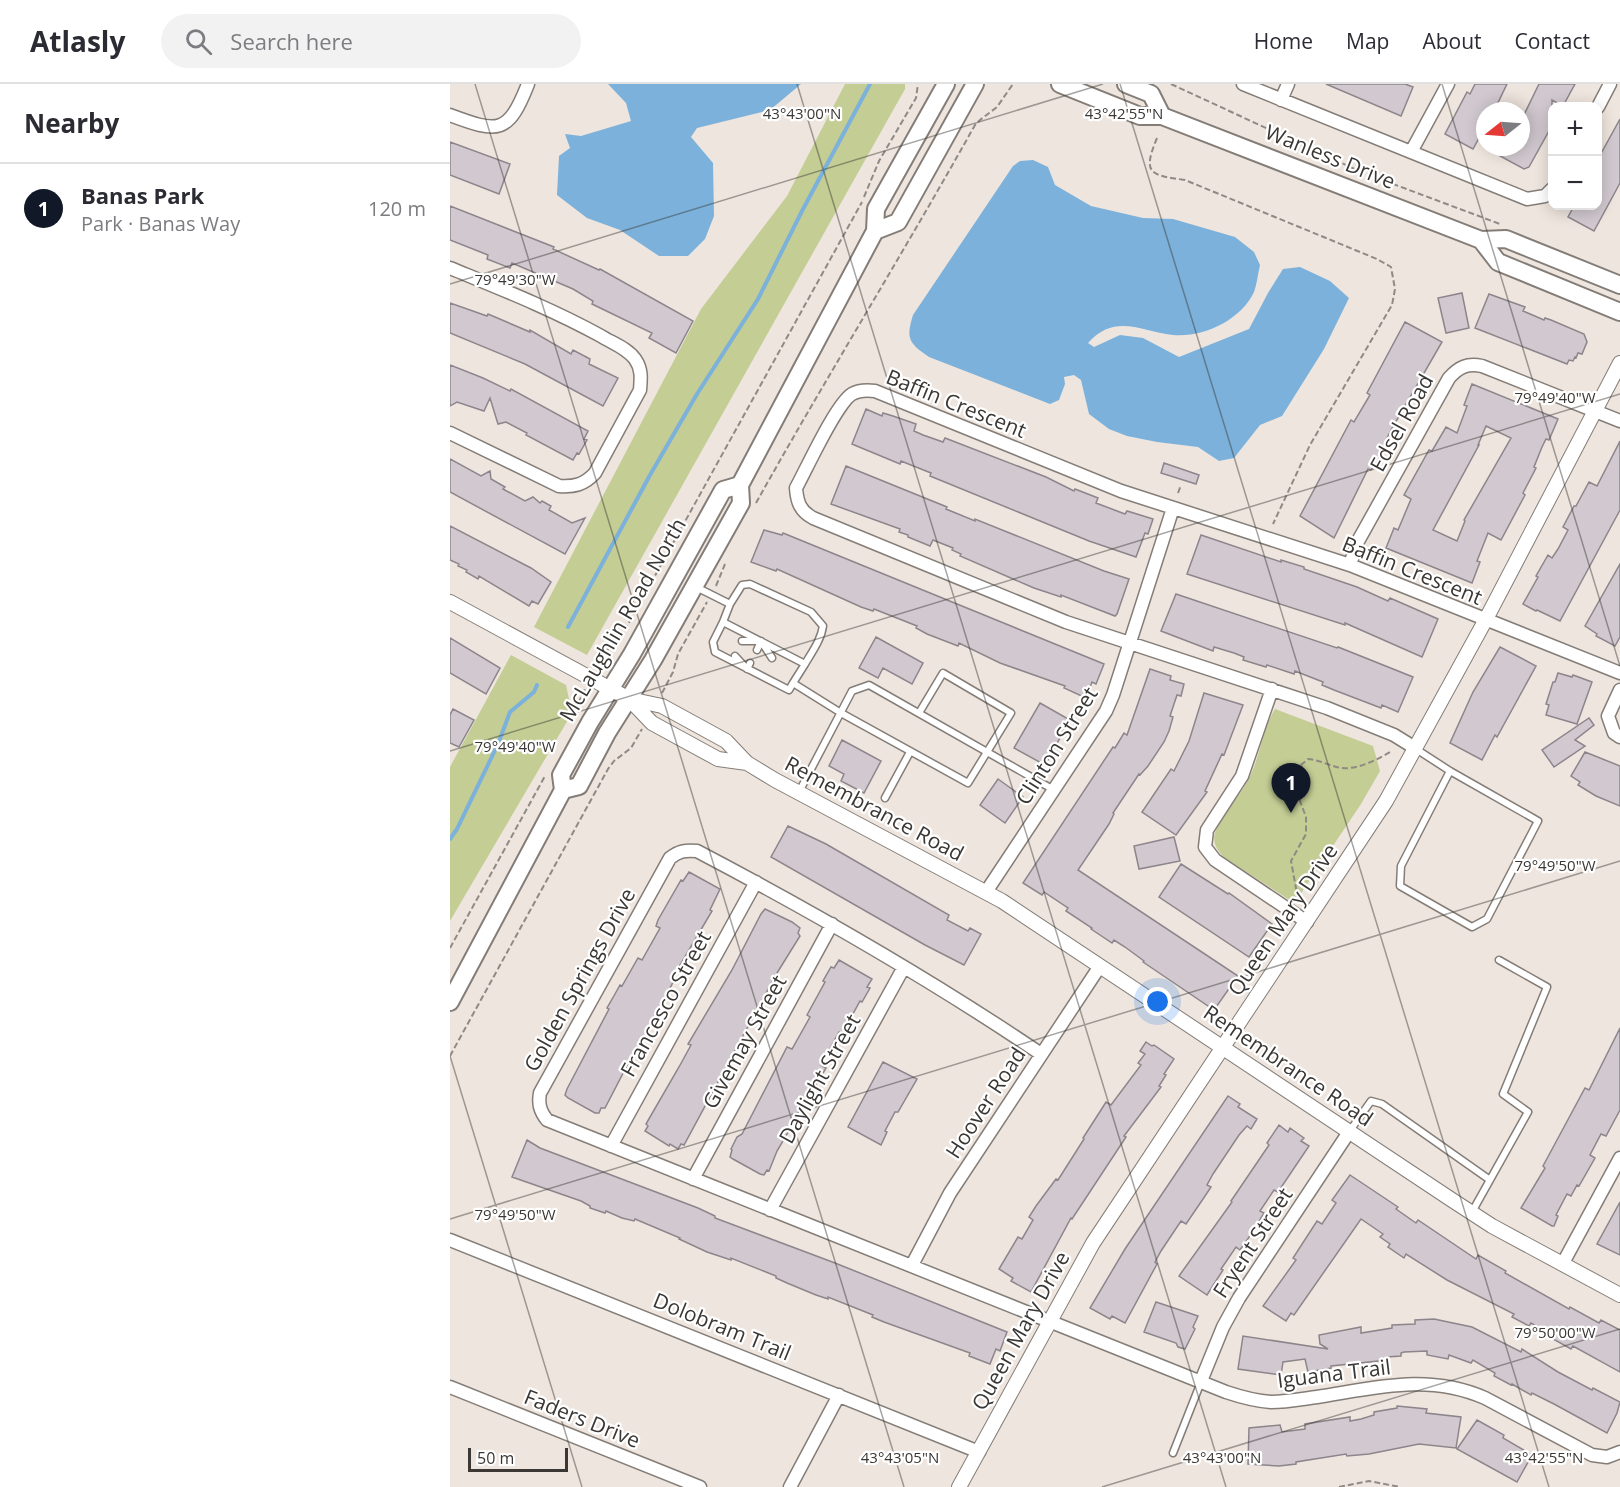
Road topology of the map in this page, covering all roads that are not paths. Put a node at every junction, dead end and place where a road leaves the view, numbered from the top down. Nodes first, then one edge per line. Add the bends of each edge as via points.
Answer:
1 (528, 84) edge
2 (946, 84) edge
3 (975, 84) edge
4 (1060, 84) edge
5 (1126, 84) edge
6 (1243, 84) edge
7 (1288, 84) edge
8 (1448, 84) edge
9 (1610, 84) edge
10 (1281, 100) junction
11 (1601, 102) edge
12 (450, 115) edge
13 (1162, 116) junction
14 (1411, 152) junction
15 (1548, 193) edge
16 (875, 231) junction
17 (1481, 240) junction
18 (450, 268) edge
19 (1620, 285) edge
20 (1620, 312) edge
21 (1620, 363) edge
22 (1594, 410) junction
23 (1620, 421) edge
24 (450, 433) edge
25 (740, 485) junction
26 (1173, 508) junction
27 (1350, 565) junction
28 (694, 586) junction
29 (450, 602) edge
30 (730, 604) junction
31 (1485, 621) junction
32 (723, 622) junction
33 (742, 641) dead end
34 (761, 641) junction
35 (1130, 643) junction
36 (757, 650) dead end
37 (735, 656) dead end
38 (772, 658) dead end
39 (805, 664) junction
40 (749, 666) junction
41 (765, 672) dead end
42 (1620, 673) edge
43 (793, 683) junction
44 (610, 689) junction
45 (1272, 689) junction
46 (1620, 690) edge
47 (629, 699) junction
48 (841, 713) junction
49 (919, 713) junction
50 (1620, 737) edge
51 (1415, 748) junction
52 (988, 751) junction
53 (910, 752) junction
54 (747, 763) junction
55 (1450, 771) junction
56 (1054, 789) junction
57 (563, 790) junction
58 (799, 792) junction
59 (885, 798) dead end
60 (756, 882) junction
61 (986, 892) junction
62 (1307, 922) junction
63 (832, 924) junction
64 (1499, 960) dead end
65 (1100, 966) junction
66 (904, 967) junction
67 (450, 1002) edge
68 (1223, 1048) junction
69 (1041, 1054) junction
70 (1349, 1132) junction
71 (611, 1146) junction
72 (1620, 1158) edge
73 (693, 1179) junction
74 (1490, 1180) junction
75 (770, 1210) junction
76 (1472, 1213) junction
77 (450, 1240) edge
78 (1563, 1263) junction
79 (912, 1265) junction
80 (1620, 1294) edge
81 (1048, 1322) junction
82 (1201, 1381) junction
83 (450, 1387) edge
84 (839, 1395) junction
85 (979, 1452) junction
86 (1620, 1452) edge
87 (1173, 1453) dead end
88 (700, 1487) edge
89 (790, 1487) edge
90 (959, 1487) edge

1 - 12 street via 513,117 499,126 486,127
2 - 16 main road, McLaughlin Road North via 876,209
3 - 16 main road via 898,222
4 - 13 main road, Wanless Drive via 1140,116
5 - 13 main road via 1151,94
6 - 10 street
7 - 10 street
8 - 14 street
9 - 11 street
10 - 14 street
13 - 17 main road, Wanless Drive
14 - 15 street via 1527,199
16 - 25 main road, McLaughlin Road North
17 - 19 main road, Wanless Drive via 1506,239
17 - 20 main road, Wanless Drive via 1497,262
18 - 24 street via 585,327 628,352 641,375 640,390 595,473 576,486 559,486
21 - 22 street, Queen Mary Drive
22 - 23 street
22 - 27 street, Edsel Road via 1482,366 1470,364 1458,369 1449,378 1357,543
22 - 31 street, Queen Mary Drive
25 - 28 main road, McLaughlin Road North via 741,503
25 - 44 main road, McLaughlin Road North via 723,490
26 - 27 street, Baffin Crescent
26 - 35 street, Clinton Street
26 - 35 street, Baffin Crescent via 867,390 853,394 841,404 796,488 801,508 813,518 1066,622
27 - 31 street, Baffin Crescent
28 - 30 lane
28 - 47 main road, McLaughlin Road North
29 - 44 street
30 - 32 lane
30 - 39 lane via 742,585 750,584 811,612 823,626
31 - 42 street, Baffin Crescent
31 - 51 street, Queen Mary Drive
32 - 34 lane
32 - 40 lane via 713,642 716,652
33 - 34 lane
34 - 36 lane
34 - 38 lane
34 - 39 lane
35 - 45 street, Baffin Crescent
35 - 56 street, Clinton Street via 1106,711
37 - 40 lane
39 - 43 lane
40 - 41 lane
40 - 43 lane via 789,690
43 - 48 lane
44 - 47 street
44 - 57 main road, McLaughlin Road North via 561,775
45 - 51 street, Baffin Crescent via 1400,738
45 - 62 street via 1242,776 1207,830 1205,847 1215,860
46 - 50 street via 1608,716 1614,733
47 - 54 street, Remembrance Road via 662,706 726,741
47 - 54 street, Remembrance Road via 652,723 718,759
47 - 57 main road, McLaughlin Road North via 579,786
48 - 49 lane via 852,691 869,684
48 - 53 lane
48 - 58 lane
49 - 52 lane
49 - 52 lane via 943,673 1011,713
51 - 55 lane
51 - 62 street, Queen Mary Drive via 1386,801
52 - 53 lane via 968,783
52 - 56 lane
53 - 59 lane
54 - 58 street, Remembrance Road
55 - 55 lane via 1538,821 1487,919 1473,927 1400,886 1401,866
56 - 61 street, Clinton Street
57 - 67 main road, McLaughlin Road North
58 - 61 street, Remembrance Road
60 - 63 street, Golden Springs Drive
60 - 71 street, Francesco Street
60 - 71 street, Golden Springs Drive via 697,851 678,852 670,858 540,1093 540,1109 547,1120
61 - 65 street, Remembrance Road
62 - 68 street, Queen Mary Drive
63 - 66 street, Golden Springs Drive
63 - 73 street, Givemay Street
64 - 74 lane via 1547,987 1503,1094 1528,1112
65 - 68 street, Remembrance Road
65 - 69 street, Hoover Road
66 - 69 street, Golden Springs Drive
66 - 75 street, Daylight Street
68 - 70 street, Remembrance Road
68 - 81 street, Queen Mary Drive via 1093,1243
69 - 79 street, Hoover Road via 950,1193
70 - 74 lane via 1371,1101 1382,1104
70 - 76 street, Remembrance Road
70 - 82 street, Fryent Street via 1239,1298
71 - 73 street, Golden Springs Drive
72 - 78 street
73 - 75 street, Golden Springs Drive
74 - 76 lane
75 - 79 street, Golden Springs Drive
76 - 78 street, Remembrance Road
77 - 84 street, Dolobram Trail
78 - 80 street, Remembrance Road
79 - 81 street, Golden Springs Drive
81 - 82 street, Iguana Trail
81 - 85 street, Queen Mary Drive
82 - 86 street, Iguana Trail via 1246,1399 1272,1402 1400,1385 1437,1384 1485,1398 1592,1455 1607,1458
82 - 87 lane
83 - 88 street, Faders Drive
84 - 85 street, Dolobram Trail
84 - 89 street
85 - 90 street, Queen Mary Drive

